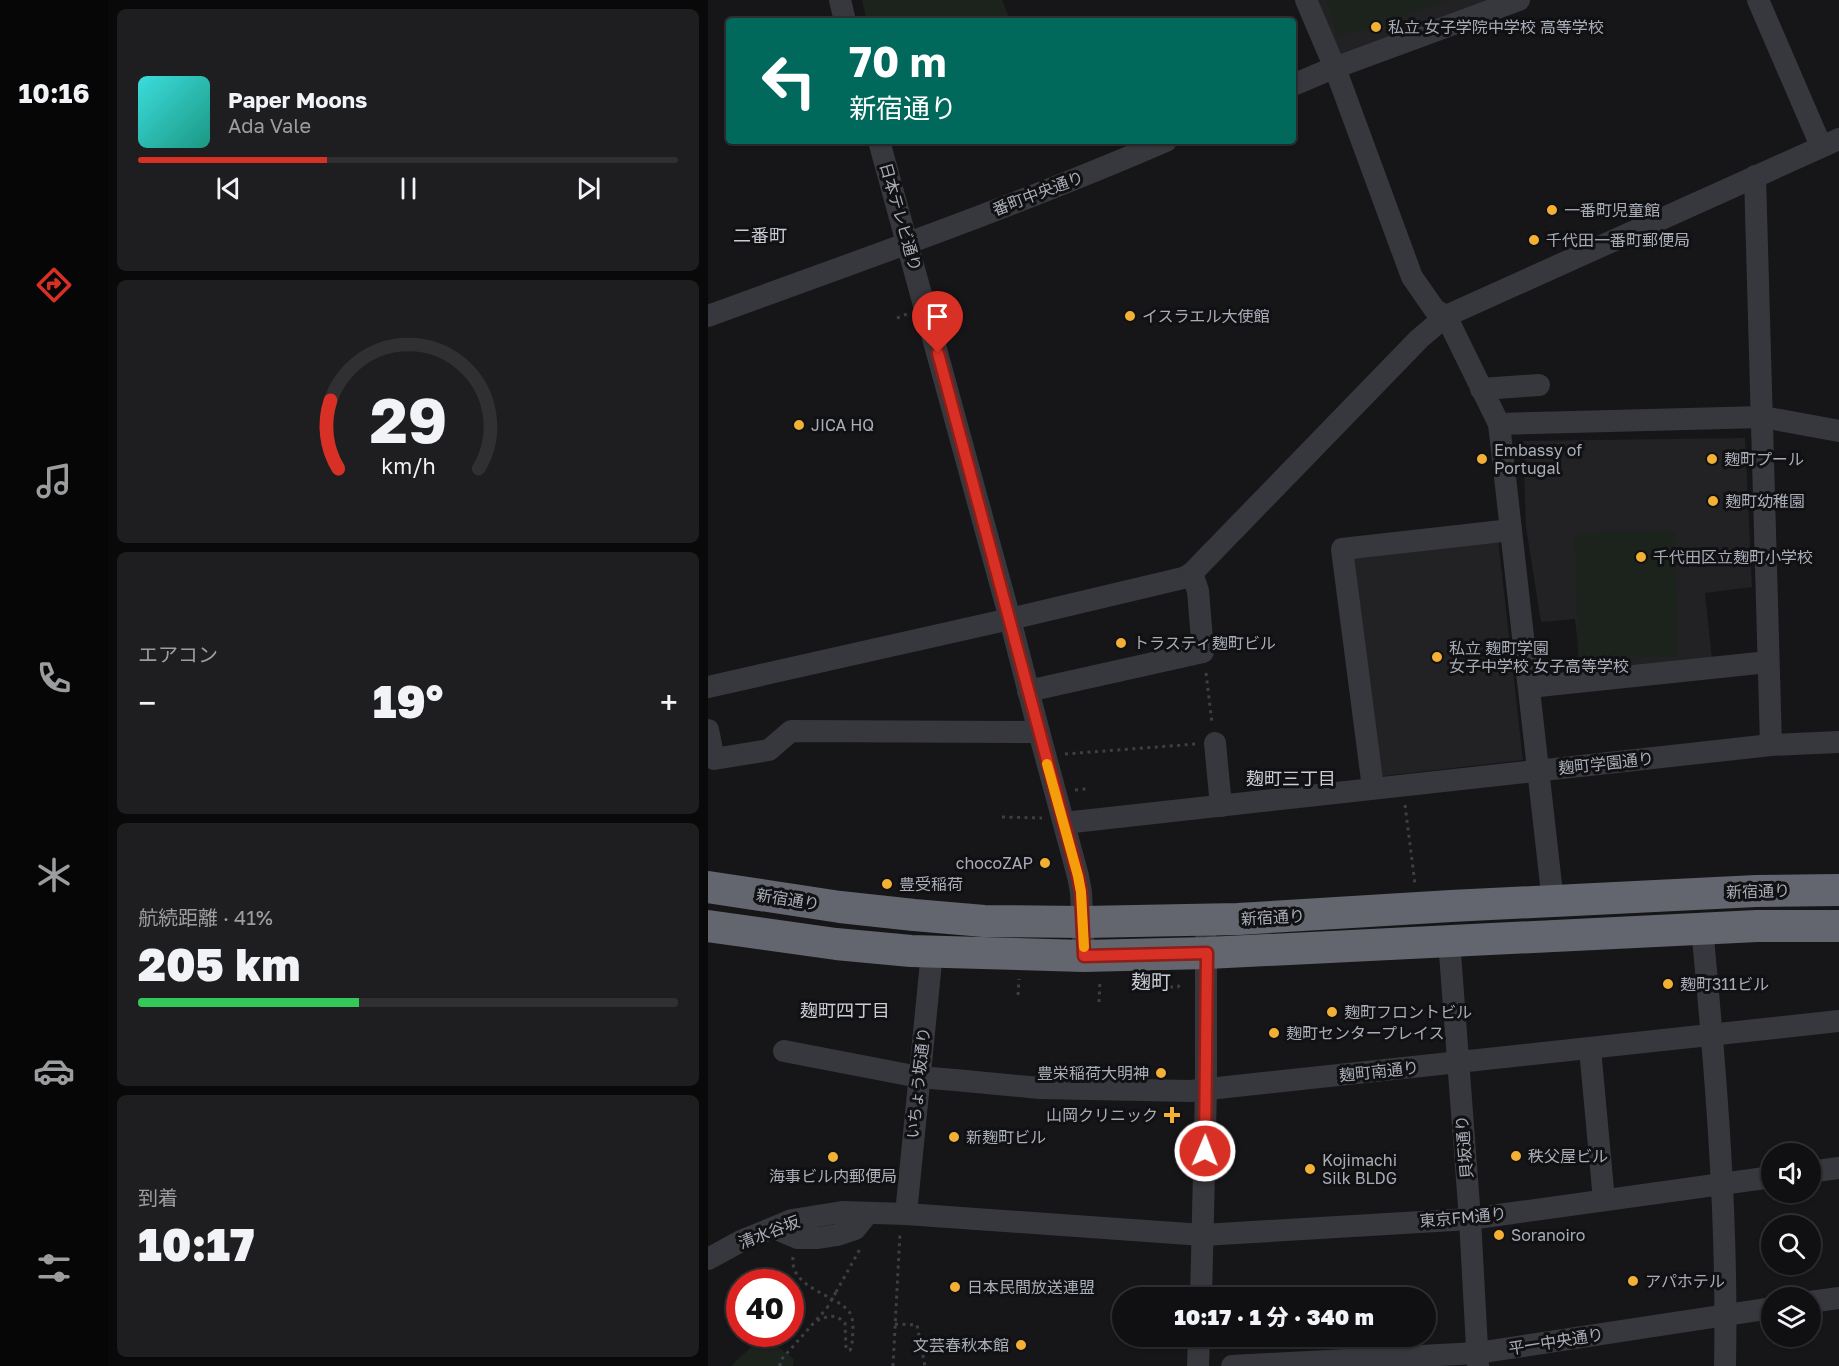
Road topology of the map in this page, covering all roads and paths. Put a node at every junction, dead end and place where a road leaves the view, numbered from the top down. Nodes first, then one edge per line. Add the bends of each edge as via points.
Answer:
1 (840, 0) edge
2 (1306, 0) edge
3 (1519, 0) edge
4 (1758, 0) edge
5 (844, 18) edge
6 (1335, 68) junction
7 (1296, 84) edge
8 (1830, 143) edge
9 (880, 144) edge
10 (1159, 144) edge
11 (1755, 176) junction
12 (908, 243) junction
13 (910, 313) dead end
14 (708, 316) edge
15 (1446, 316) junction
16 (897, 318) dead end
17 (1539, 386) dead end
18 (1481, 389) junction
19 (1763, 417) junction
20 (1498, 424) junction
21 (1839, 431) edge
22 (1511, 530) junction
23 (1192, 573) junction
24 (1010, 619) junction
25 (1203, 652) junction
26 (1768, 662) junction
27 (708, 687) edge
28 (1529, 687) junction
29 (1028, 691) junction
30 (1210, 701) dead end
31 (708, 730) edge
32 (1039, 732) junction
33 (1839, 742) edge
34 (1215, 743) joint
35 (1771, 745) junction
36 (1045, 755) junction
37 (1539, 770) junction
38 (1402, 785) junction
39 (1373, 788) junction
40 (1086, 789) dead end
41 (1075, 790) dead end
42 (1221, 806) junction
43 (1002, 817) dead end
44 (1054, 820) junction
45 (708, 886) edge
46 (1415, 887) dead end
47 (1839, 890) edge
48 (1553, 902) junction
49 (1206, 920) junction
50 (1083, 922) junction
51 (708, 926) edge
52 (1839, 926) edge
53 (1702, 928) junction
54 (1449, 940) junction
55 (932, 952) junction
56 (1207, 953) junction
57 (1092, 967) junction
58 (1019, 975) dead end
59 (1180, 984) dead end
60 (1170, 987) dead end
61 (1018, 995) dead end
62 (1100, 1002) dead end
63 (1839, 1021) edge
64 (1713, 1034) junction
65 (1590, 1049) junction
66 (784, 1051) dead end
67 (1457, 1063) junction
68 (919, 1077) junction
69 (1206, 1089) junction
70 (1839, 1168) edge
71 (1821, 1170) edge
72 (1761, 1178) edge
73 (1722, 1183) junction
74 (1604, 1200) junction
75 (868, 1213) junction
76 (1470, 1219) junction
77 (903, 1220) junction
78 (774, 1228) junction
79 (1203, 1235) junction
80 (798, 1238) junction
81 (861, 1246) dead end
82 (708, 1259) edge
83 (1201, 1287) edge
84 (1839, 1298) edge
85 (1821, 1300) edge
86 (1761, 1310) edge
87 (1726, 1316) junction
88 (816, 1321) junction
89 (895, 1323) junction
90 (1199, 1347) edge
91 (1478, 1360) edge
92 (780, 1366) edge
93 (893, 1366) edge
94 (925, 1366) edge
95 (1198, 1366) edge
96 (1232, 1366) edge
97 (1725, 1366) edge

1 - 5 street
2 - 6 street
3 - 6 street
4 - 8 street
6 - 7 street
6 - 15 street via 1412,277 1436,310
8 - 11 street
9 - 12 street, 日本テレビ通り
10 - 12 street, 番町中央通り
11 - 15 street
11 - 19 street
12 - 14 street, 番町中央通り
12 - 24 street, 日本テレビ通り
13 - 16 path
15 - 18 street
15 - 23 street via 1419,339
17 - 18 street
18 - 20 street
19 - 20 street
19 - 21 street
19 - 26 street
20 - 22 street
22 - 28 street
22 - 39 street via 1342,549
23 - 24 street
23 - 25 street via 1198,591
24 - 27 street
24 - 29 street, 日本テレビ通り
25 - 29 street
25 - 30 path
26 - 28 street
26 - 35 street
28 - 37 street
29 - 32 street, 日本テレビ通り
31 - 32 street via 714,759 769,750 791,731
32 - 36 street, 日本テレビ通り
33 - 35 street, 麹町学園通り
34 - 36 path
34 - 42 street
35 - 37 street, 麹町学園通り
36 - 44 street, 日本テレビ通り
37 - 38 street, 麹町学園通り
37 - 48 street
38 - 39 street, 麹町学園通り
38 - 46 path
39 - 42 street, 麹町学園通り
40 - 41 path
42 - 44 street, 麹町学園通り
43 - 44 path
44 - 50 street, 日本テレビ通り via 1078,876
45 - 50 highway, 新宿通り via 914,915 984,921
47 - 48 highway, 新宿通り
48 - 49 highway, 新宿通り
49 - 50 highway, 新宿通り
49 - 56 street
50 - 57 street, 日本テレビ通り
51 - 55 highway, 新宿通り via 836,944
52 - 53 highway, 新宿通り
53 - 54 highway, 新宿通り
53 - 64 street
54 - 56 highway, 新宿通り
54 - 67 street, 貝坂通り
55 - 57 highway, 新宿通り
55 - 68 street, いちょう坂通り
56 - 57 highway, 新宿通り
56 - 69 street
57 - 62 path
58 - 61 path
59 - 60 path
63 - 64 street, 麹町南通り
64 - 65 street, 麹町南通り
64 - 73 street
65 - 67 street, 麹町南通り
65 - 74 street
66 - 68 street, 麹町南通り
67 - 69 street, 麹町南通り
67 - 76 street, 貝坂通り
68 - 69 street, 麹町南通り via 1040,1088
68 - 77 street, いちょう坂通り
69 - 79 street
70 - 71 street
72 - 73 street, 東京FM通り
73 - 74 street, 東京FM通り
73 - 87 street
74 - 76 street, 東京FM通り
75 - 77 street, 清水谷坂
75 - 78 street, 清水谷坂 via 812,1216
75 - 80 street via 855,1229 837,1235
76 - 79 street, 東京FM通り
76 - 91 street, 貝坂通り
77 - 79 street, 東京FM通り
77 - 89 path
78 - 80 street
78 - 82 street, 清水谷坂
79 - 83 street
80 - 88 path via 795,1270 814,1290 851,1315 849,1350 845,1345 845,1323 833,1316
81 - 88 path, bridge
84 - 85 street
86 - 87 street, 平一中央通り
87 - 91 street, 平一中央通り
87 - 97 street
88 - 92 path via 780,1361
89 - 93 path
89 - 94 path via 917,1325
90 - 95 street
91 - 96 street, 平一中央通り

